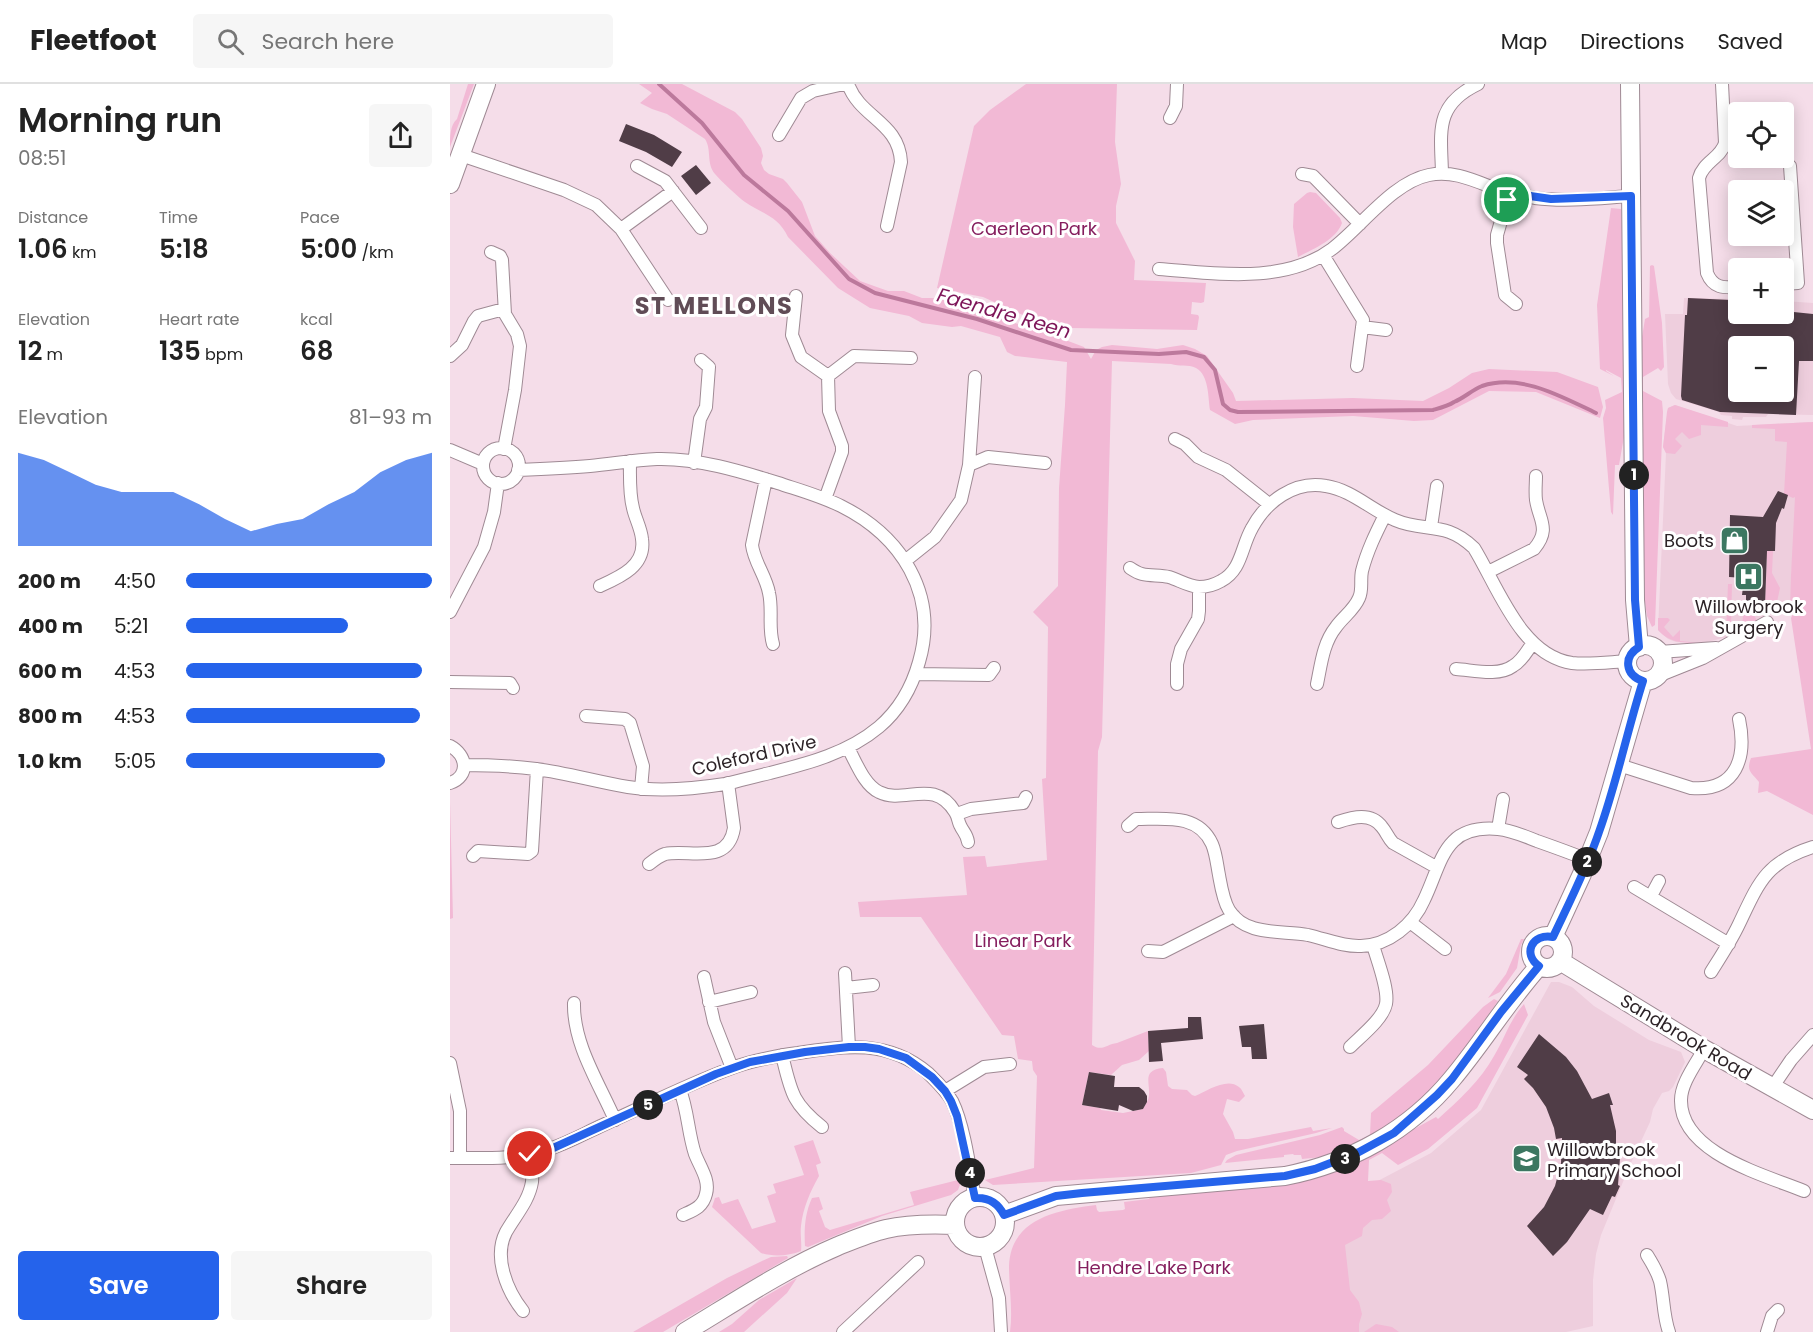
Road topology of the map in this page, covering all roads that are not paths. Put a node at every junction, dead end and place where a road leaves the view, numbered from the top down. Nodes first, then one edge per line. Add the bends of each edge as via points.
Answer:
1 (486, 84) edge
2 (846, 84) edge
3 (1177, 84) edge
4 (1478, 84) edge
5 (1630, 84) edge
6 (1722, 84) edge
7 (1464, 87) edge
8 (1170, 118) dead end
9 (779, 135) dead end
10 (461, 155) junction
11 (637, 166) dead end
12 (1790, 168) edge
13 (1442, 173) junction
14 (1302, 174) dead end
15 (450, 184) edge
16 (673, 191) junction
17 (1509, 193) junction
18 (1631, 196) junction
19 (1360, 224) junction
20 (887, 226) dead end
21 (701, 228) dead end
22 (621, 230) junction
23 (490, 252) dead end
24 (1323, 255) junction
25 (1159, 269) dead end
26 (1794, 283) edge
27 (1728, 288) edge
28 (796, 296) dead end
29 (668, 300) dead end
30 (1516, 304) dead end
31 (504, 309) junction
32 (1362, 327) junction
33 (1386, 330) dead end
34 (450, 356) edge
35 (911, 358) dead end
36 (701, 360) dead end
37 (1357, 366) dead end
38 (828, 376) junction
39 (975, 376) dead end
40 (1175, 439) dead end
41 (504, 449) junction
42 (450, 450) edge
43 (630, 461) junction
44 (694, 463) junction
45 (1045, 463) dead end
46 (483, 464) junction
47 (969, 465) junction
48 (518, 470) junction
49 (1536, 476) dead end
50 (766, 479) junction
51 (498, 483) junction
52 (1437, 486) dead end
53 (825, 499) junction
54 (1269, 504) junction
55 (1385, 515) junction
56 (1431, 527) junction
57 (905, 561) junction
58 (1130, 568) dead end
59 (1488, 572) junction
60 (600, 586) dead end
61 (1199, 587) junction
62 (450, 612) edge
63 (1767, 622) dead end
64 (773, 644) dead end
65 (1532, 644) junction
66 (1723, 647) junction
67 (1659, 652) junction
68 (1633, 654) junction
69 (994, 668) dead end
70 (1456, 669) dead end
71 (916, 674) junction
72 (1650, 678) junction
73 (450, 682) edge
74 (1177, 684) dead end
75 (1317, 684) dead end
76 (513, 688) dead end
77 (586, 716) dead end
78 (1739, 719) dead end
79 (450, 746) edge
80 (848, 748) junction
81 (464, 765) junction
82 (1619, 765) junction
83 (537, 769) junction
84 (450, 783) edge
85 (728, 783) junction
86 (641, 789) junction
87 (1026, 797) dead end
88 (1503, 799) dead end
89 (957, 814) junction
90 (1338, 822) dead end
91 (1128, 826) dead end
92 (1498, 829) junction
93 (968, 842) dead end
94 (1813, 847) edge
95 (473, 856) dead end
96 (1588, 860) junction
97 (649, 864) dead end
98 (1436, 867) junction
99 (1659, 881) dead end
100 (1634, 887) dead end
101 (1651, 896) junction
102 (1234, 916) junction
103 (1410, 922) junction
104 (1553, 937) junction
105 (1729, 944) junction
106 (1373, 945) junction
107 (1445, 949) dead end
108 (1148, 951) dead end
109 (1560, 961) junction
110 (1539, 966) junction
111 (845, 972) dead end
112 (1712, 972) dead end
113 (704, 977) dead end
114 (873, 986) dead end
115 (846, 988) junction
116 (751, 992) dead end
117 (709, 1002) junction
118 (574, 1003) dead end
119 (1813, 1035) edge
120 (849, 1047) junction
121 (1350, 1047) dead end
122 (1704, 1050) junction
123 (782, 1055) junction
124 (450, 1063) edge
125 (1010, 1064) dead end
126 (732, 1068) junction
127 (1772, 1088) junction
128 (680, 1090) junction
129 (945, 1091) junction
130 (1813, 1110) edge
131 (615, 1120) junction
132 (822, 1127) dead end
133 (530, 1154) junction
134 (455, 1158) edge
135 (1804, 1191) dead end
136 (975, 1198) junction
137 (683, 1215) dead end
138 (1004, 1215) junction
139 (955, 1225) junction
140 (985, 1247) junction
141 (1647, 1255) dead end
142 (918, 1262) dead end
143 (1778, 1310) dead end
144 (523, 1311) dead end
145 (850, 1330) edge
146 (685, 1332) edge
147 (1001, 1332) edge
148 (1669, 1332) edge
149 (1767, 1332) edge

1 - 10 street
2 - 9 street via 813,91 801,98
2 - 20 street via 855,100 884,125 898,144 901,162
3 - 8 street via 1176,106
4 - 7 street
5 - 18 street
6 - 27 street via 1725,143 1699,178 1707,273 1716,286
7 - 13 street via 1441,124
10 - 15 street
10 - 22 street via 596,205
11 - 16 street via 665,181
12 - 26 street via 1798,282
13 - 17 street
13 - 19 street via 1407,183
14 - 19 street via 1313,176
16 - 21 street
16 - 22 street
17 - 18 street via 1551,199
17 - 30 street via 1497,243 1505,295
18 - 68 street
19 - 24 street
22 - 29 street
23 - 31 street via 502,260
24 - 25 street via 1270,273
24 - 32 street via 1363,320
28 - 38 street via 792,335 801,357
31 - 34 street via 478,316 462,345
31 - 41 street via 520,346
32 - 33 street
32 - 37 street
35 - 38 street via 854,356
36 - 44 street via 709,367
38 - 53 street via 829,411 842,452
39 - 47 street
40 - 54 street via 1198,457 1226,470
41 - 46 street via 490,452
41 - 48 street via 517,458
42 - 46 street
43 - 44 street, Coleford Drive
43 - 48 street, Coleford Drive
43 - 60 street via 632,504 643,540 642,550 630,571
44 - 50 street, Coleford Drive
45 - 47 street via 988,457
46 - 51 street via 485,474
47 - 57 street via 961,500 935,537
48 - 51 street via 513,479
49 - 59 street via 1536,499 1544,524 1539,543
50 - 53 street, Coleford Drive
50 - 64 street via 752,545 770,596
51 - 62 street via 484,547
52 - 56 street
53 - 57 street, Coleford Drive via 874,526
54 - 55 street via 1294,489 1323,485 1351,494
54 - 61 street via 1250,530 1233,572 1216,584
55 - 56 street
55 - 75 street via 1363,568 1360,596 1330,636
56 - 59 street via 1466,539
57 - 71 street, Coleford Drive via 920,594 925,623
58 - 61 street
59 - 65 street
61 - 74 street via 1198,619 1181,649
63 - 66 street
65 - 68 street via 1570,663
65 - 70 street via 1506,670
66 - 67 street
66 - 72 street
67 - 68 street via 1650,646
67 - 72 street via 1663,667
68 - 72 street via 1630,672
69 - 71 street via 989,675
71 - 80 street, Coleford Drive via 888,718
72 - 82 street via 1632,715
73 - 76 street via 510,683
77 - 86 street via 625,719 630,723 643,766
78 - 82 street via 1740,762 1735,772 1720,784 1691,788
79 - 81 street via 461,754
80 - 85 street, Coleford Drive via 811,762
80 - 89 street via 867,782 879,793 935,795
81 - 83 street, Coleford Drive
81 - 84 street via 460,777
82 - 96 street
83 - 86 street, Coleford Drive
83 - 95 street via 532,851 478,851
85 - 86 street, Coleford Drive via 689,789
85 - 97 street via 734,828 724,847 703,855 662,855
87 - 89 street via 1023,804 971,808
88 - 92 street
89 - 93 street
90 - 98 street via 1354,816 1369,818 1383,828 1393,843
91 - 102 street via 1136,819 1180,819 1202,829 1212,845 1224,898
92 - 96 street
92 - 98 street via 1470,832 1457,839 1447,847
94 - 105 street via 1778,863 1761,879
96 - 104 street
98 - 103 street via 1425,898
99 - 101 street
100 - 101 street
101 - 105 street
102 - 106 street via 1268,932 1302,934 1347,945
102 - 108 street via 1163,952
103 - 106 street
103 - 107 street
104 - 109 street via 1562,948
104 - 110 street via 1542,937 1533,943 1532,958
105 - 112 street
106 - 121 street via 1387,1002 1380,1016
109 - 110 street via 1553,968
109 - 122 street, Sandbrook Road
110 - 138 street via 1437,1095 1394,1133 1359,1152 1285,1176 1056,1196
111 - 115 street
113 - 117 street
114 - 115 street
115 - 120 street
116 - 117 street
117 - 126 street
118 - 131 street via 579,1037
119 - 127 street
120 - 123 street
120 - 129 street via 879,1049 906,1058
122 - 127 street, Sandbrook Road
122 - 135 street via 1681,1101 1694,1135 1716,1154
123 - 126 street
123 - 132 street via 793,1097
124 - 134 street via 460,1111
125 - 129 street via 984,1066
126 - 128 street
127 - 130 street, Sandbrook Road
128 - 131 street
128 - 137 street via 707,1186 702,1203
129 - 136 street via 957,1116
131 - 133 street via 551,1149
133 - 134 street
133 - 144 street via 529,1192 505,1234 501,1255 513,1298
136 - 138 street via 990,1199
136 - 139 street via 957,1210
138 - 140 street via 999,1239
139 - 140 street via 968,1245
139 - 146 street via 897,1227 846,1242 794,1267
140 - 147 street via 999,1298
141 - 148 street via 1660,1281
142 - 145 street
143 - 149 street

